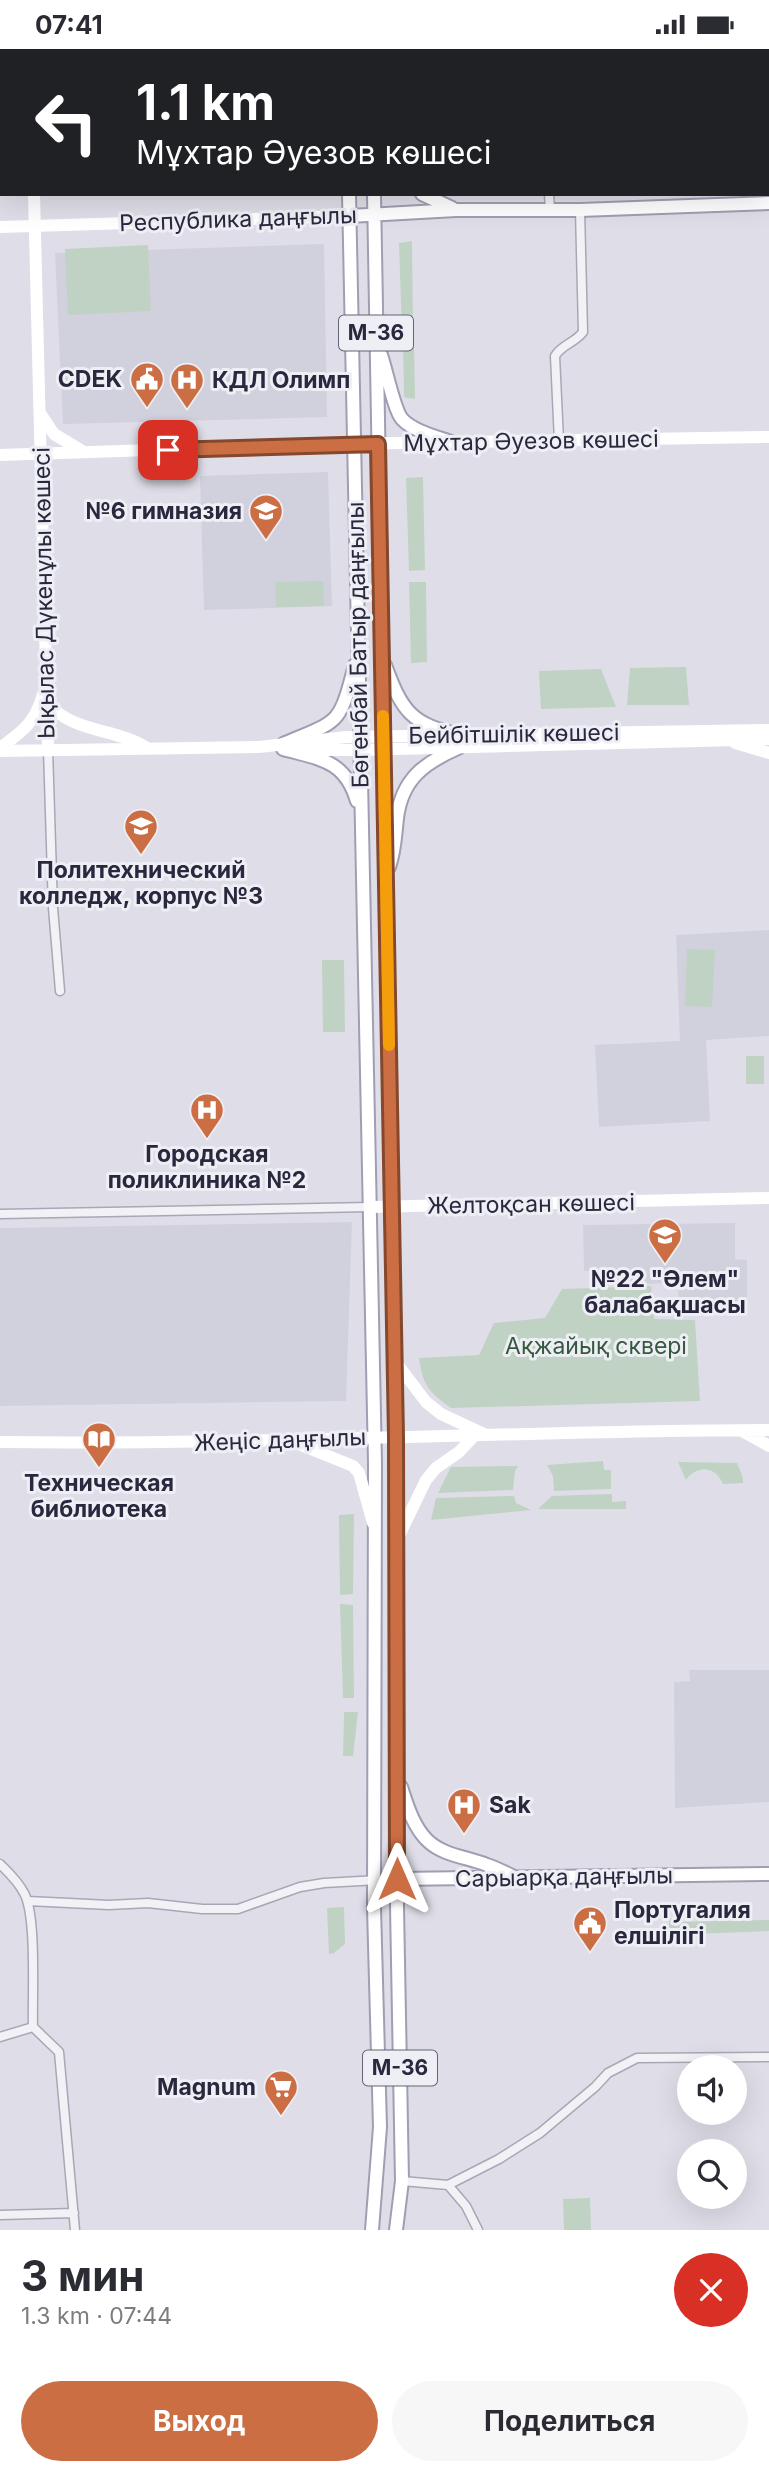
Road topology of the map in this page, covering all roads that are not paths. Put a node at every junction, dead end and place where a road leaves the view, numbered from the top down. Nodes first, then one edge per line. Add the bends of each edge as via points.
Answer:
1 (34, 196) edge
2 (349, 196) edge
3 (374, 196) edge
4 (426, 196) edge
5 (549, 196) edge
6 (769, 203) edge
7 (456, 210) junction
8 (550, 211) junction
9 (580, 215) junction
10 (349, 216) junction
11 (374, 218) junction
12 (35, 225) junction
13 (0, 227) edge
14 (377, 341) junction
15 (40, 412) junction
16 (769, 437) edge
17 (559, 441) junction
18 (454, 443) junction
19 (355, 444) junction
20 (378, 444) junction
21 (41, 453) junction
22 (86, 453) junction
23 (0, 455) edge
24 (358, 651) junction
25 (382, 657) junction
26 (47, 680) junction
27 (47, 702) junction
28 (769, 730) edge
29 (769, 739) edge
30 (729, 741) junction
31 (459, 742) junction
32 (383, 743) junction
33 (359, 744) junction
34 (283, 747) junction
35 (147, 748) junction
36 (0, 749) edge
37 (48, 749) junction
38 (769, 753) edge
39 (361, 815) junction
40 (386, 878) junction
41 (60, 991) dead end
42 (769, 1198) edge
43 (392, 1206) junction
44 (370, 1207) junction
45 (0, 1214) edge
46 (395, 1361) junction
47 (741, 1430) junction
48 (769, 1430) edge
49 (479, 1436) junction
50 (374, 1437) junction
51 (396, 1437) junction
52 (287, 1439) junction
53 (0, 1442) edge
54 (769, 1446) edge
55 (375, 1530) junction
56 (396, 1542) junction
57 (397, 1775) junction
58 (0, 1864) edge
59 (769, 1874) edge
60 (516, 1878) junction
61 (397, 1879) junction
62 (374, 1880) junction
63 (28, 1901) junction
64 (33, 2027) junction
65 (0, 2037) edge
66 (769, 2057) edge
67 (402, 2181) junction
68 (448, 2185) junction
69 (74, 2213) junction
70 (0, 2215) edge
71 (75, 2230) edge
72 (372, 2230) edge
73 (396, 2230) edge
74 (478, 2230) edge

1 - 12 main road, Ықылас Дүкенұлы көшесі
2 - 10 main road, Бөгенбай Батыр даңғылы
3 - 11 main road, Бөгенбай Батыр даңғылы
4 - 7 main road
5 - 8 street
6 - 9 main road, Республика даңғылы
7 - 8 main road, Республика даңғылы
7 - 11 main road, Республика даңғылы
8 - 9 main road, Республика даңғылы
9 - 17 street via 583,332 555,356
10 - 11 main road, Республика даңғылы
10 - 12 main road, Республика даңғылы
10 - 19 main road, Бөгенбай Батыр даңғылы / M-36
11 - 14 main road, Бөгенбай Батыр даңғылы / M-36
12 - 13 main road, Республика даңғылы
12 - 15 main road, Ықылас Дүкенұлы көшесі
14 - 18 main road via 400,417
14 - 20 main road, Бөгенбай Батыр даңғылы / M-36
15 - 21 main road, Ықылас Дүкенұлы көшесі
15 - 22 main road via 54,434
16 - 17 main road, Мұхтар Әуезов көшесі
17 - 18 main road, Мұхтар Әуезов көшесі
18 - 20 main road, Мұхтар Әуезов көшесі
19 - 20 main road, Мұхтар Әуезов көшесі
19 - 22 main road, Мұхтар Әуезов көшесі
19 - 24 main road, Бөгенбай Батыр даңғылы / M-36
20 - 25 main road, Бөгенбай Батыр даңғылы / M-36
21 - 22 main road, Мұхтар Әуезов көшесі
21 - 23 main road, Мұхтар Әуезов көшесі
21 - 26 main road, Ықылас Дүкенұлы көшесі
24 - 33 main road, Бөгенбай Батыр даңғылы / M-36
24 - 34 main road via 341,713 331,724
25 - 31 main road via 396,695 410,715
25 - 32 main road, Бөгенбай Батыр даңғылы / M-36
26 - 27 main road, Ықылас Дүкенұлы көшесі
26 - 36 main road via 32,721
27 - 35 main road via 71,722 131,738
27 - 37 main road, Ықылас Дүкенұлы көшесі
28 - 31 main road, Бейбітшілік көшесі
29 - 30 main road, Бейбітшілік көшесі
30 - 31 main road, Бейбітшілік көшесі
30 - 38 main road
31 - 32 main road, Бейбітшілік көшесі
31 - 40 main road via 411,779 401,796 395,849
32 - 33 main road, Бейбітшілік көшесі
32 - 40 main road, Бөгенбай Батыр даңғылы / M-36
33 - 34 main road, Бейбітшілік көшесі
33 - 39 main road, Бөгенбай Батыр даңғылы / M-36
34 - 35 main road, Бейбітшілік көшесі
34 - 39 main road via 344,772
35 - 37 main road, Бейбітшілік көшесі
36 - 37 main road, Бейбітшілік көшесі
37 - 41 street, Ықылас Дүкенұлы көшесі
39 - 44 main road, Бөгенбай Батыр даңғылы / M-36
40 - 43 main road, Бөгенбай Батыр даңғылы / M-36
42 - 43 main road, Желтоқсан көшесі
43 - 44 main road, Желтоқсан көшесі
43 - 46 main road, Бөгенбай Батыр даңғылы / M-36
44 - 45 street, Желтоқсан көшесі
44 - 50 main road, Бөгенбай Батыр даңғылы / M-36
46 - 49 main road via 425,1402
46 - 51 main road, Бөгенбай Батыр даңғылы / M-36
47 - 48 main road, Жеңіс даңғылы
47 - 49 main road, Жеңіс даңғылы
47 - 54 main road
49 - 51 main road, Жеңіс даңғылы
49 - 56 main road via 426,1480
50 - 51 main road, Жеңіс даңғылы
50 - 52 main road, Жеңіс даңғылы
50 - 55 main road, Бөгенбай Батыр даңғылы / M-36
51 - 56 main road, Бөгенбай Батыр даңғылы / M-36
52 - 53 main road, Жеңіс даңғылы via 153,1444
52 - 55 main road via 353,1466
55 - 62 main road, Бөгенбай Батыр даңғылы / M-36
56 - 57 main road, Бөгенбай Батыр даңғылы / M-36
57 - 60 main road via 409,1810 427,1840
57 - 61 main road, Бөгенбай Батыр даңғылы / M-36
58 - 63 street
59 - 60 main road, Сарыарқа даңғылы
60 - 61 main road, Сарыарқа даңғылы
61 - 62 street, Сарыарқа даңғылы
61 - 67 main road, Бөгенбай Батыр даңғылы / M-36
62 - 63 street, Сарыарқа даңғылы via 300,1887 238,1909
62 - 72 main road, Бөгенбай Батыр даңғылы / M-36 via 380,2127
63 - 64 street via 34,1962
64 - 65 street
64 - 69 street via 59,2052
66 - 68 street via 637,2058 608,2073 540,2133
67 - 68 street
67 - 73 main road, Бөгенбай Батыр даңғылы / M-36
68 - 74 street
69 - 70 street
69 - 71 street

